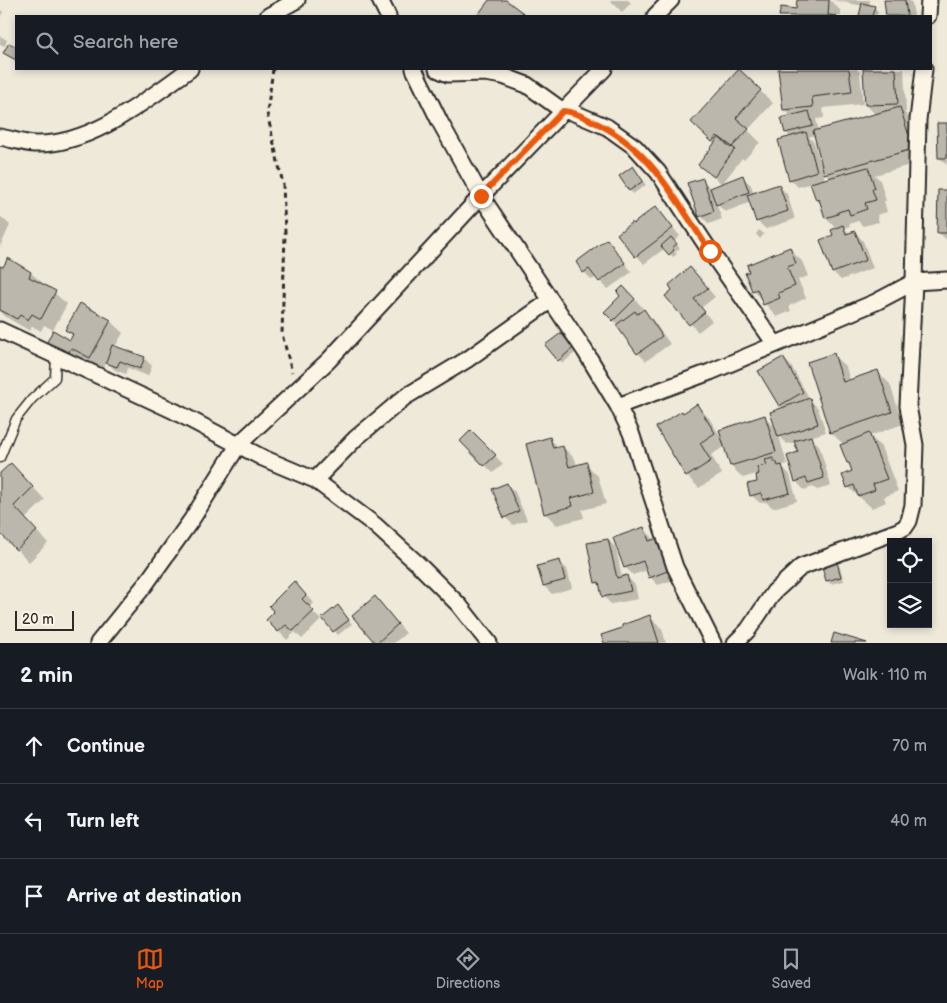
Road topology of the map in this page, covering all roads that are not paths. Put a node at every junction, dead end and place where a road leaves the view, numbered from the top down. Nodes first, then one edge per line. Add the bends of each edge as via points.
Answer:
1 (296, 0) edge
2 (380, 0) edge
3 (671, 0) edge
4 (929, 0) edge
5 (270, 15) edge
6 (388, 15) edge
7 (656, 15) edge
8 (928, 15) edge
9 (189, 70) edge
10 (414, 70) edge
11 (439, 70) edge
12 (603, 70) edge
13 (924, 70) edge
14 (563, 111) junction
15 (0, 137) edge
16 (481, 196) junction
17 (947, 280) edge
18 (914, 282) junction
19 (551, 300) junction
20 (0, 330) edge
21 (775, 344) junction
22 (56, 357) junction
23 (618, 406) junction
24 (239, 444) junction
25 (0, 458) edge
26 (315, 480) junction
27 (98, 643) edge
28 (489, 643) edge
29 (713, 643) edge
30 (735, 643) edge

1 - 5 street
2 - 6 street
3 - 7 street
4 - 8 street
9 - 15 street via 110,123 68,141 33,144
10 - 16 street
11 - 14 street via 448,74 503,76 527,85
12 - 14 street
13 - 18 street via 918,120
14 - 16 street
14 - 21 street via 607,128 634,147 658,172
16 - 19 street
16 - 24 street via 329,360
17 - 18 street
18 - 21 street via 876,302
18 - 30 street via 908,406 915,445 913,505 909,520 898,531 801,567 774,592
19 - 23 street
19 - 26 street via 468,359 405,397 356,438
20 - 22 street
21 - 23 street
22 - 24 street
22 - 25 lane via 56,378 32,399 16,420
23 - 29 street via 631,433 675,567
24 - 26 street
24 - 27 street via 166,556
26 - 28 street via 375,524 418,564 459,605

